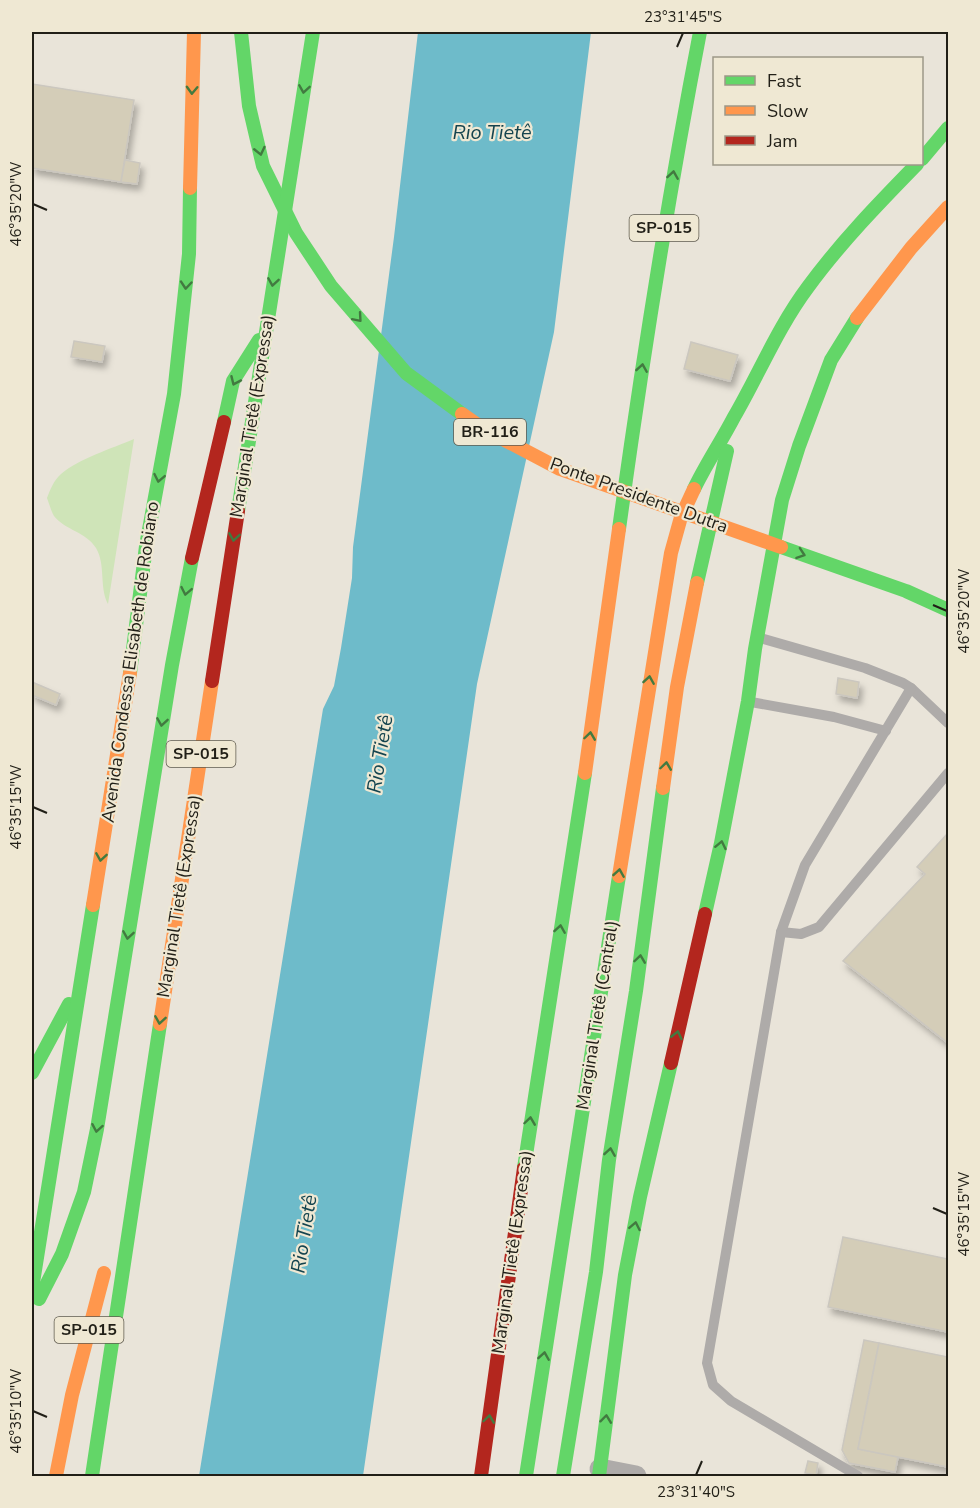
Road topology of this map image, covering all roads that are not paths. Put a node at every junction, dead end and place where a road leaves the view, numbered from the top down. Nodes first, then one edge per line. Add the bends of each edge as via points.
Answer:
1 (194, 32) edge
2 (241, 32) edge
3 (313, 32) edge
4 (700, 32) edge
5 (948, 128) edge
6 (923, 157) edge
7 (916, 165) edge
8 (948, 207) edge
9 (265, 331) junction
10 (735, 418) junction
11 (948, 610) edge
12 (757, 637) junction
13 (911, 688) junction
14 (748, 701) junction
15 (948, 723) edge
16 (729, 729) dead end
17 (886, 731) junction
18 (948, 773) edge
19 (781, 932) junction
20 (81, 982) junction
21 (32, 1073) edge
22 (622, 1168) dead end
23 (135, 1187) junction
24 (596, 1272) junction
25 (32, 1290) edge
26 (32, 1311) edge
27 (599, 1472) edge
28 (56, 1476) edge
29 (92, 1476) edge
30 (481, 1476) edge
31 (526, 1476) edge
32 (563, 1476) edge
33 (636, 1476) edge
34 (858, 1476) edge

1 -> 20 highway, Avenida Condessa Elisabeth de Robiano via 189,254 180,349 146,546
2 -> 11 highway, Ponte Presidente Dutra / BR-116 via 249,106 263,166 296,233 331,286 406,373 482,428 560,469 906,591
3 -> 9 highway, Marginal Tietê (Expressa) / SP-015
30 -> 4 highway, Marginal Tietê (Expressa) / SP-015 via 633,425
5 - 6 highway
7 - 10 highway via 848,235 807,288 769,349
8 - 12 highway via 859,314 831,360 782,500
9 -> 23 highway, Marginal Tietê (Expressa) / SP-015
9 -> 26 highway via 233,381 197,536 84,1192 62,1254
24 -> 10 highway, Marginal Tietê (Central) via 677,687
31 -> 10 highway, Marginal Tietê (Central) via 671,553 681,516 705,465
12 - 13 lane via 865,668
12 - 14 highway
13 - 15 lane
13 - 17 lane
14 - 16 highway
14 - 17 lane
27 -> 14 highway via 625,1275 721,843
17 - 19 lane via 805,866
18 - 19 lane via 819,927 801,934
19 - 34 lane via 707,1363 713,1385 731,1401
20 - 21 highway
20 - 25 highway, Avenida Condessa Elisabeth de Robiano
22 - 24 highway
23 - 28 highway, SP-015 via 99,1290
23 - 29 highway, Marginal Tietê (Expressa) / SP-015
24 - 32 highway, Marginal Tietê (Central)
27 - 33 street

